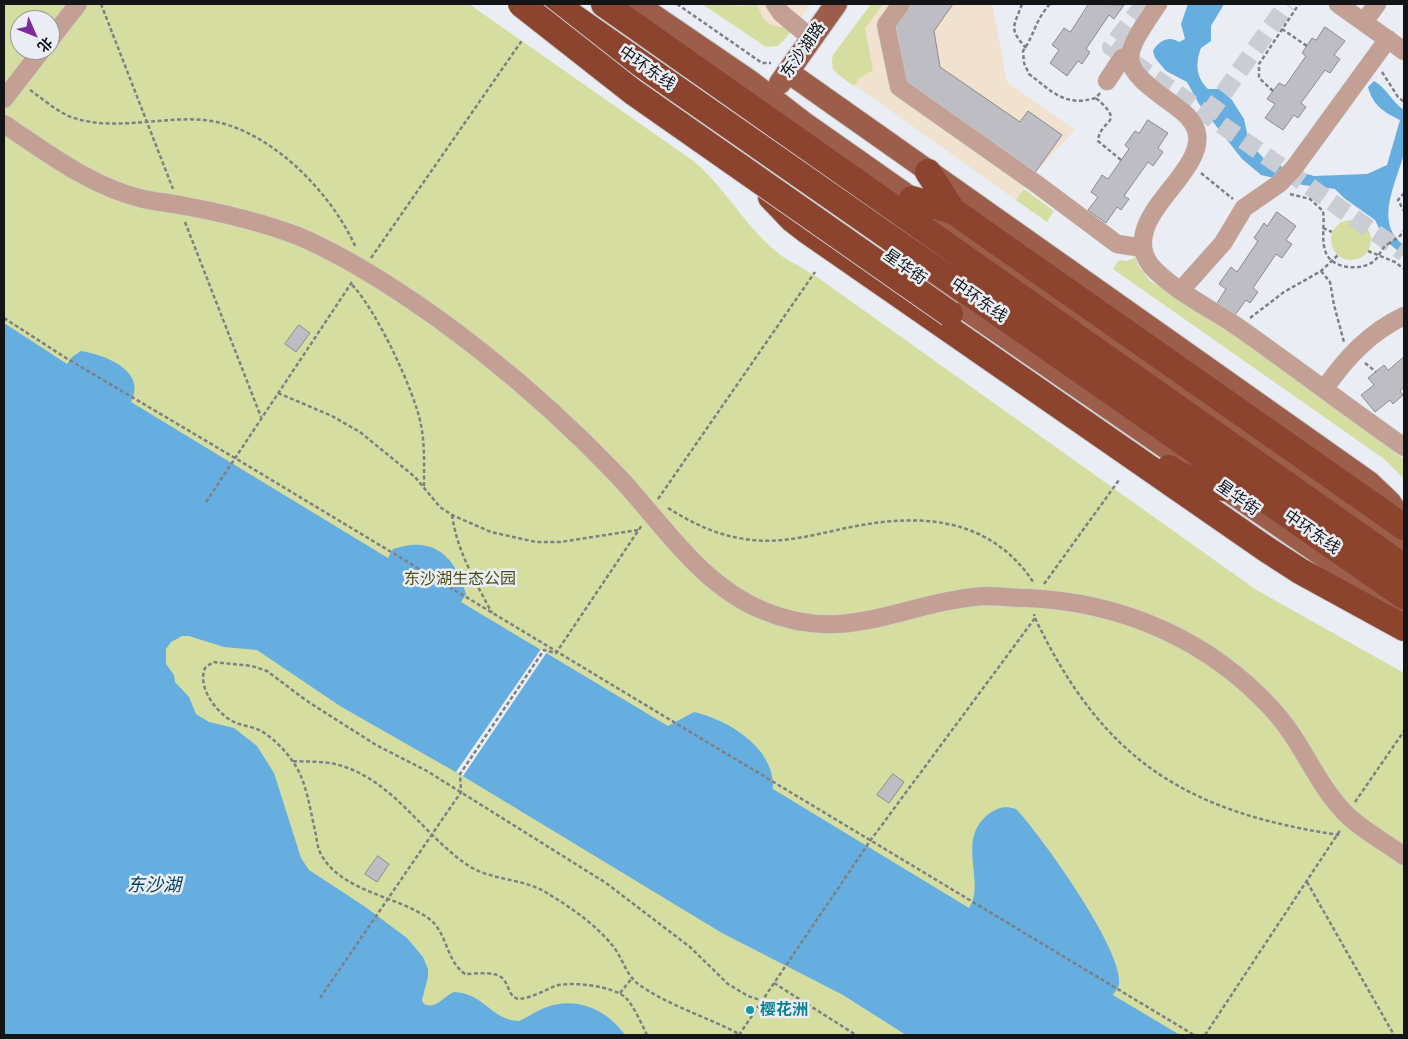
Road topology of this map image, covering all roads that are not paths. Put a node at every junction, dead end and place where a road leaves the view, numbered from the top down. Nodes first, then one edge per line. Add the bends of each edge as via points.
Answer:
1 (78, 4) edge
2 (521, 4) edge
3 (532, 4) edge
4 (555, 4) edge
5 (604, 4) edge
6 (637, 4) edge
7 (775, 4) edge
8 (836, 4) edge
9 (901, 4) edge
10 (1158, 4) edge
11 (1338, 4) edge
12 (1377, 4) edge
13 (1364, 22) junction
14 (60, 27) edge
15 (811, 38) junction
16 (1388, 39) junction
17 (1404, 51) edge
18 (1130, 55) junction
19 (34, 60) edge
20 (788, 72) junction
21 (1107, 81) road end
22 (770, 96) junction
23 (4, 99) edge
24 (4, 124) edge
25 (734, 149) junction
26 (928, 172) junction
27 (912, 199) junction
28 (954, 212) junction
29 (1143, 248) junction
30 (1181, 290) junction
31 (1404, 316) edge
32 (1325, 388) junction
33 (1404, 447) edge
34 (1224, 488) junction
35 (1404, 526) edge
36 (1404, 544) edge
37 (1404, 567) edge
38 (1404, 596) edge
39 (1404, 612) edge
40 (1404, 628) edge
41 (1404, 856) edge

1 - 14 street
2 - 34 highway, bridge via 634,92 1180,475
3 - 25 main road, 星华街
4 - 38 highway, 中环东线
5 - 37 highway, 中环东线
6 - 22 main road
7 - 15 street
8 - 15 main road, 东沙湖路
9 - 29 street via 886,25 899,87 1117,244
10 - 18 street via 1133,40
11 - 13 street
12 - 13 street
13 - 16 street
15 - 20 main road, 东沙湖路
16 - 17 street
16 - 30 street, bridge via 1294,168 1276,186 1244,208 1223,244
18 - 21 street via 1122,58
18 - 29 street via 1139,79 1188,116 1198,138 1195,154 1151,213
19 - 23 street
20 - 22 main road, 东沙湖路
20 - 26 main road
22 - 27 main road
24 - 41 street via 63,164 124,193 257,222 354,256 483,352 653,507 694,563 718,583 763,611 791,620 825,625 877,620 986,596 1087,604 1174,635 1223,665 1273,710 1296,738 1346,815
25 - 34 main road, 星华街
25 - 40 highway via 792,220 1300,571
26 - 28 highway
26 - 35 main road via 1369,482 1390,502
27 - 28 highway
27 - 36 main road
28 - 35 highway
29 - 30 street via 1150,264
30 - 32 street
31 - 32 street via 1372,334
32 - 33 street
34 - 39 main road, 星华街

